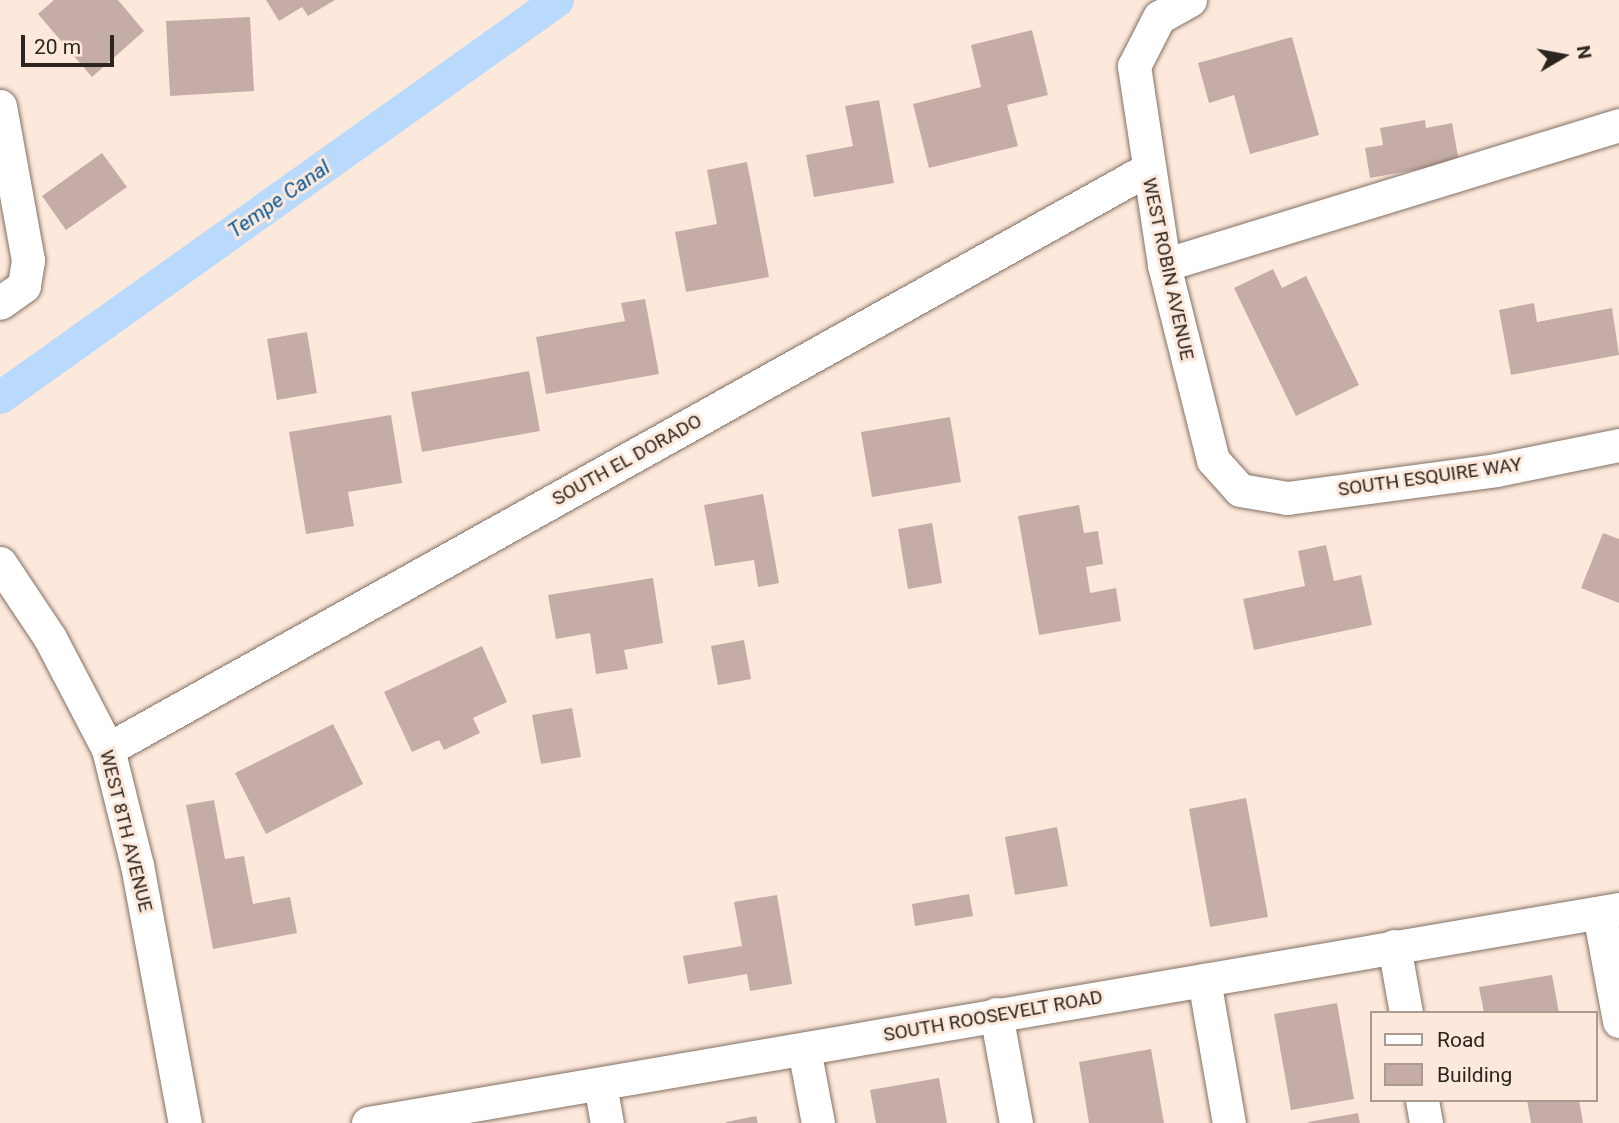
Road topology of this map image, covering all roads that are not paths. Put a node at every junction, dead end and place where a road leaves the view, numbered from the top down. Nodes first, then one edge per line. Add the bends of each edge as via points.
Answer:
1 (1190, 0) edge
2 (0, 106) edge
3 (1619, 125) edge
4 (1146, 170) junction
5 (1164, 265) junction
6 (0, 303) edge
7 (1619, 445) edge
8 (1240, 490) joint
9 (0, 563) edge
10 (107, 749) junction
11 (1609, 911) edge
12 (1394, 946) junction
13 (1204, 980) junction
14 (1406, 1011) edge
15 (996, 1014) junction
16 (1619, 1021) edge
17 (804, 1049) junction
18 (600, 1084) junction
19 (1422, 1102) edge
20 (404, 1120) edge
21 (185, 1123) edge
22 (368, 1123) edge
23 (607, 1123) edge
24 (818, 1123) edge
25 (1016, 1123) edge
26 (1229, 1123) edge
27 (1426, 1123) edge

1 - 4 street, WEST ROBIN AVENUE via 1159,17 1134,66
2 - 6 street via 28,260 24,286
3 - 5 street
4 - 5 street, WEST ROBIN AVENUE
4 - 10 street, SOUTH EL DORADO
5 - 8 street, WEST ROBIN AVENUE via 1213,460
7 - 8 street, SOUTH ESQUIRE WAY via 1496,470 1287,498
9 - 10 street, WEST 8TH AVENUE via 50,638
10 - 21 street, WEST 8TH AVENUE via 137,864
11 - 12 street, SOUTH ROOSEVELT ROAD
11 - 16 street
12 - 13 street, SOUTH ROOSEVELT ROAD
12 - 14 street
13 - 15 street, SOUTH ROOSEVELT ROAD
13 - 26 street
15 - 17 street, SOUTH ROOSEVELT ROAD
15 - 25 street
17 - 18 street, SOUTH ROOSEVELT ROAD
17 - 24 street
18 - 20 street, SOUTH ROOSEVELT ROAD
18 - 23 street
19 - 27 street
20 - 22 street, SOUTH ROOSEVELT ROAD

